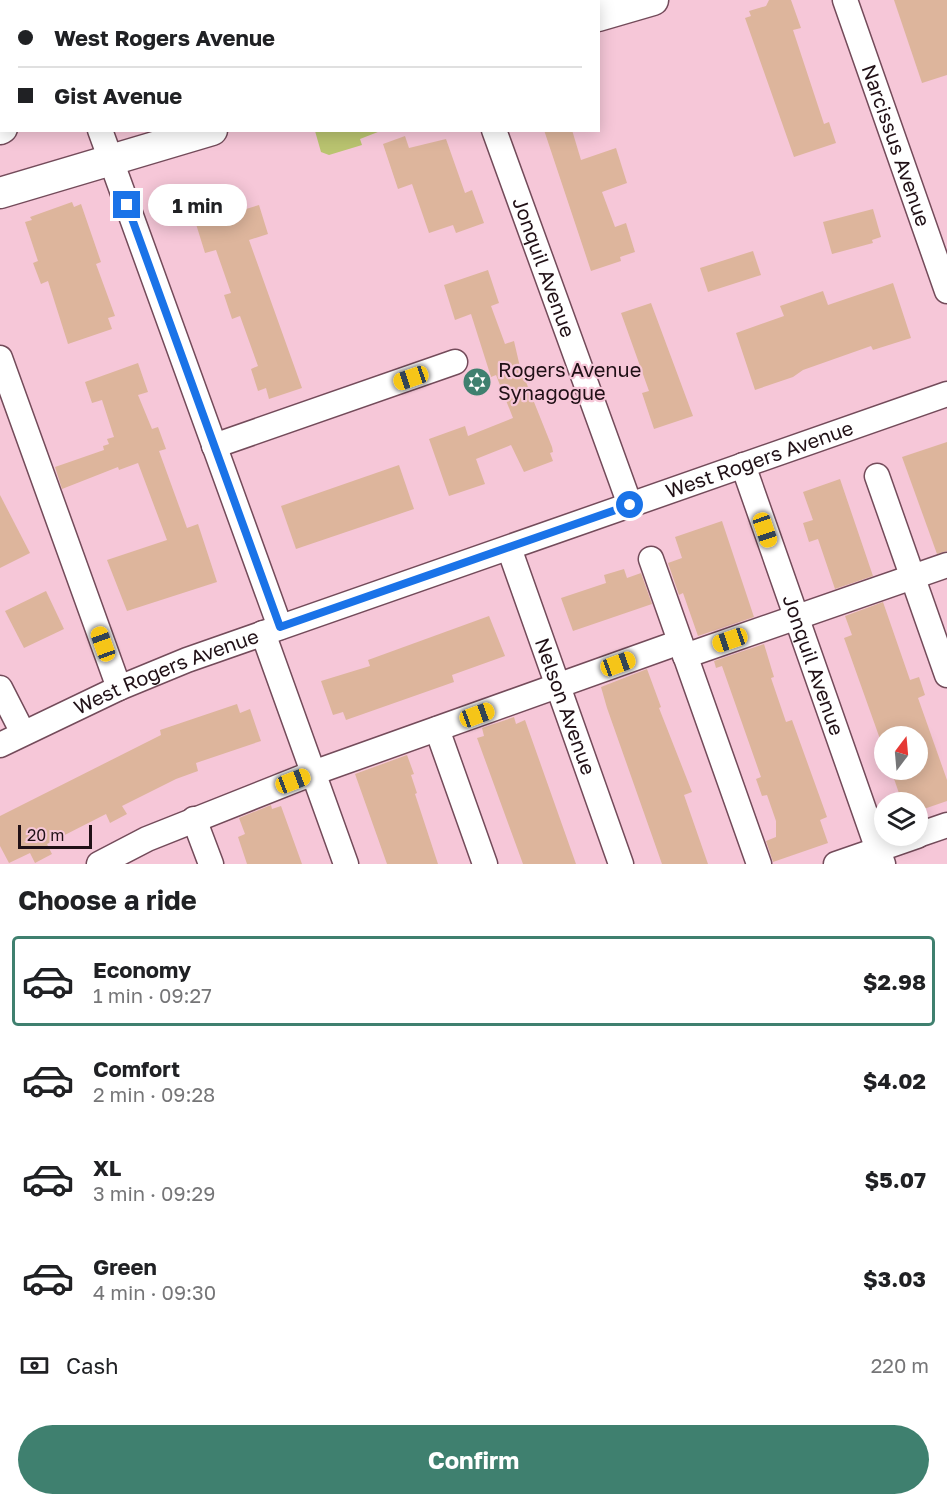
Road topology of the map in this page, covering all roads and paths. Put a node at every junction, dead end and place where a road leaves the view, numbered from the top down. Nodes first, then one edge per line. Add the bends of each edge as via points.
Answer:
1 (653, 0) edge
2 (844, 0) edge
3 (600, 15) edge
4 (101, 132) edge
5 (205, 132) edge
6 (495, 132) edge
7 (111, 161) junction
8 (0, 193) edge
9 (947, 291) edge
10 (0, 358) edge
11 (455, 362) dead end
12 (947, 394) edge
13 (214, 446) junction
14 (742, 465) junction
15 (877, 476) dead end
16 (630, 505) junction
17 (509, 548) junction
18 (651, 559) dead end
19 (947, 564) edge
20 (912, 576) junction
21 (796, 617) junction
22 (271, 630) junction
23 (683, 649) junction
24 (947, 675) edge
25 (556, 687) junction
26 (0, 688) edge
27 (118, 688) junction
28 (437, 729) junction
29 (23, 733) junction
30 (0, 745) edge
31 (313, 773) junction
32 (194, 819) junction
33 (947, 825) edge
34 (928, 831) edge
35 (899, 846) edge
36 (881, 857) edge
37 (99, 864) edge
38 (211, 864) edge
39 (346, 864) edge
40 (485, 864) edge
41 (621, 864) edge
42 (759, 864) edge
43 (836, 864) edge

1 - 3 main road
2 - 9 street, Narcissus Avenue
4 - 7 street
5 - 7 main road
6 - 16 street, Jonquil Avenue
7 - 8 main road
7 - 13 street
10 - 27 street
11 - 13 street
12 - 14 street, West Rogers Avenue
13 - 22 street
14 - 16 street, West Rogers Avenue
14 - 21 street, Jonquil Avenue
15 - 20 street
16 - 17 street, West Rogers Avenue
17 - 22 street, West Rogers Avenue
17 - 25 street, Nelson Avenue
18 - 23 street
19 - 20 street
20 - 21 street
20 - 24 street
21 - 23 street
21 - 36 street, Jonquil Avenue
22 - 27 street, West Rogers Avenue
22 - 31 street
23 - 25 street
23 - 42 street
25 - 28 street
25 - 41 street, Nelson Avenue
26 - 29 street
27 - 29 street, West Rogers Avenue
28 - 31 street
28 - 40 street
29 - 30 street, West Rogers Avenue
31 - 32 street
31 - 39 street
32 - 37 street
32 - 38 street
33 - 34 street
35 - 36 street
36 - 43 street

